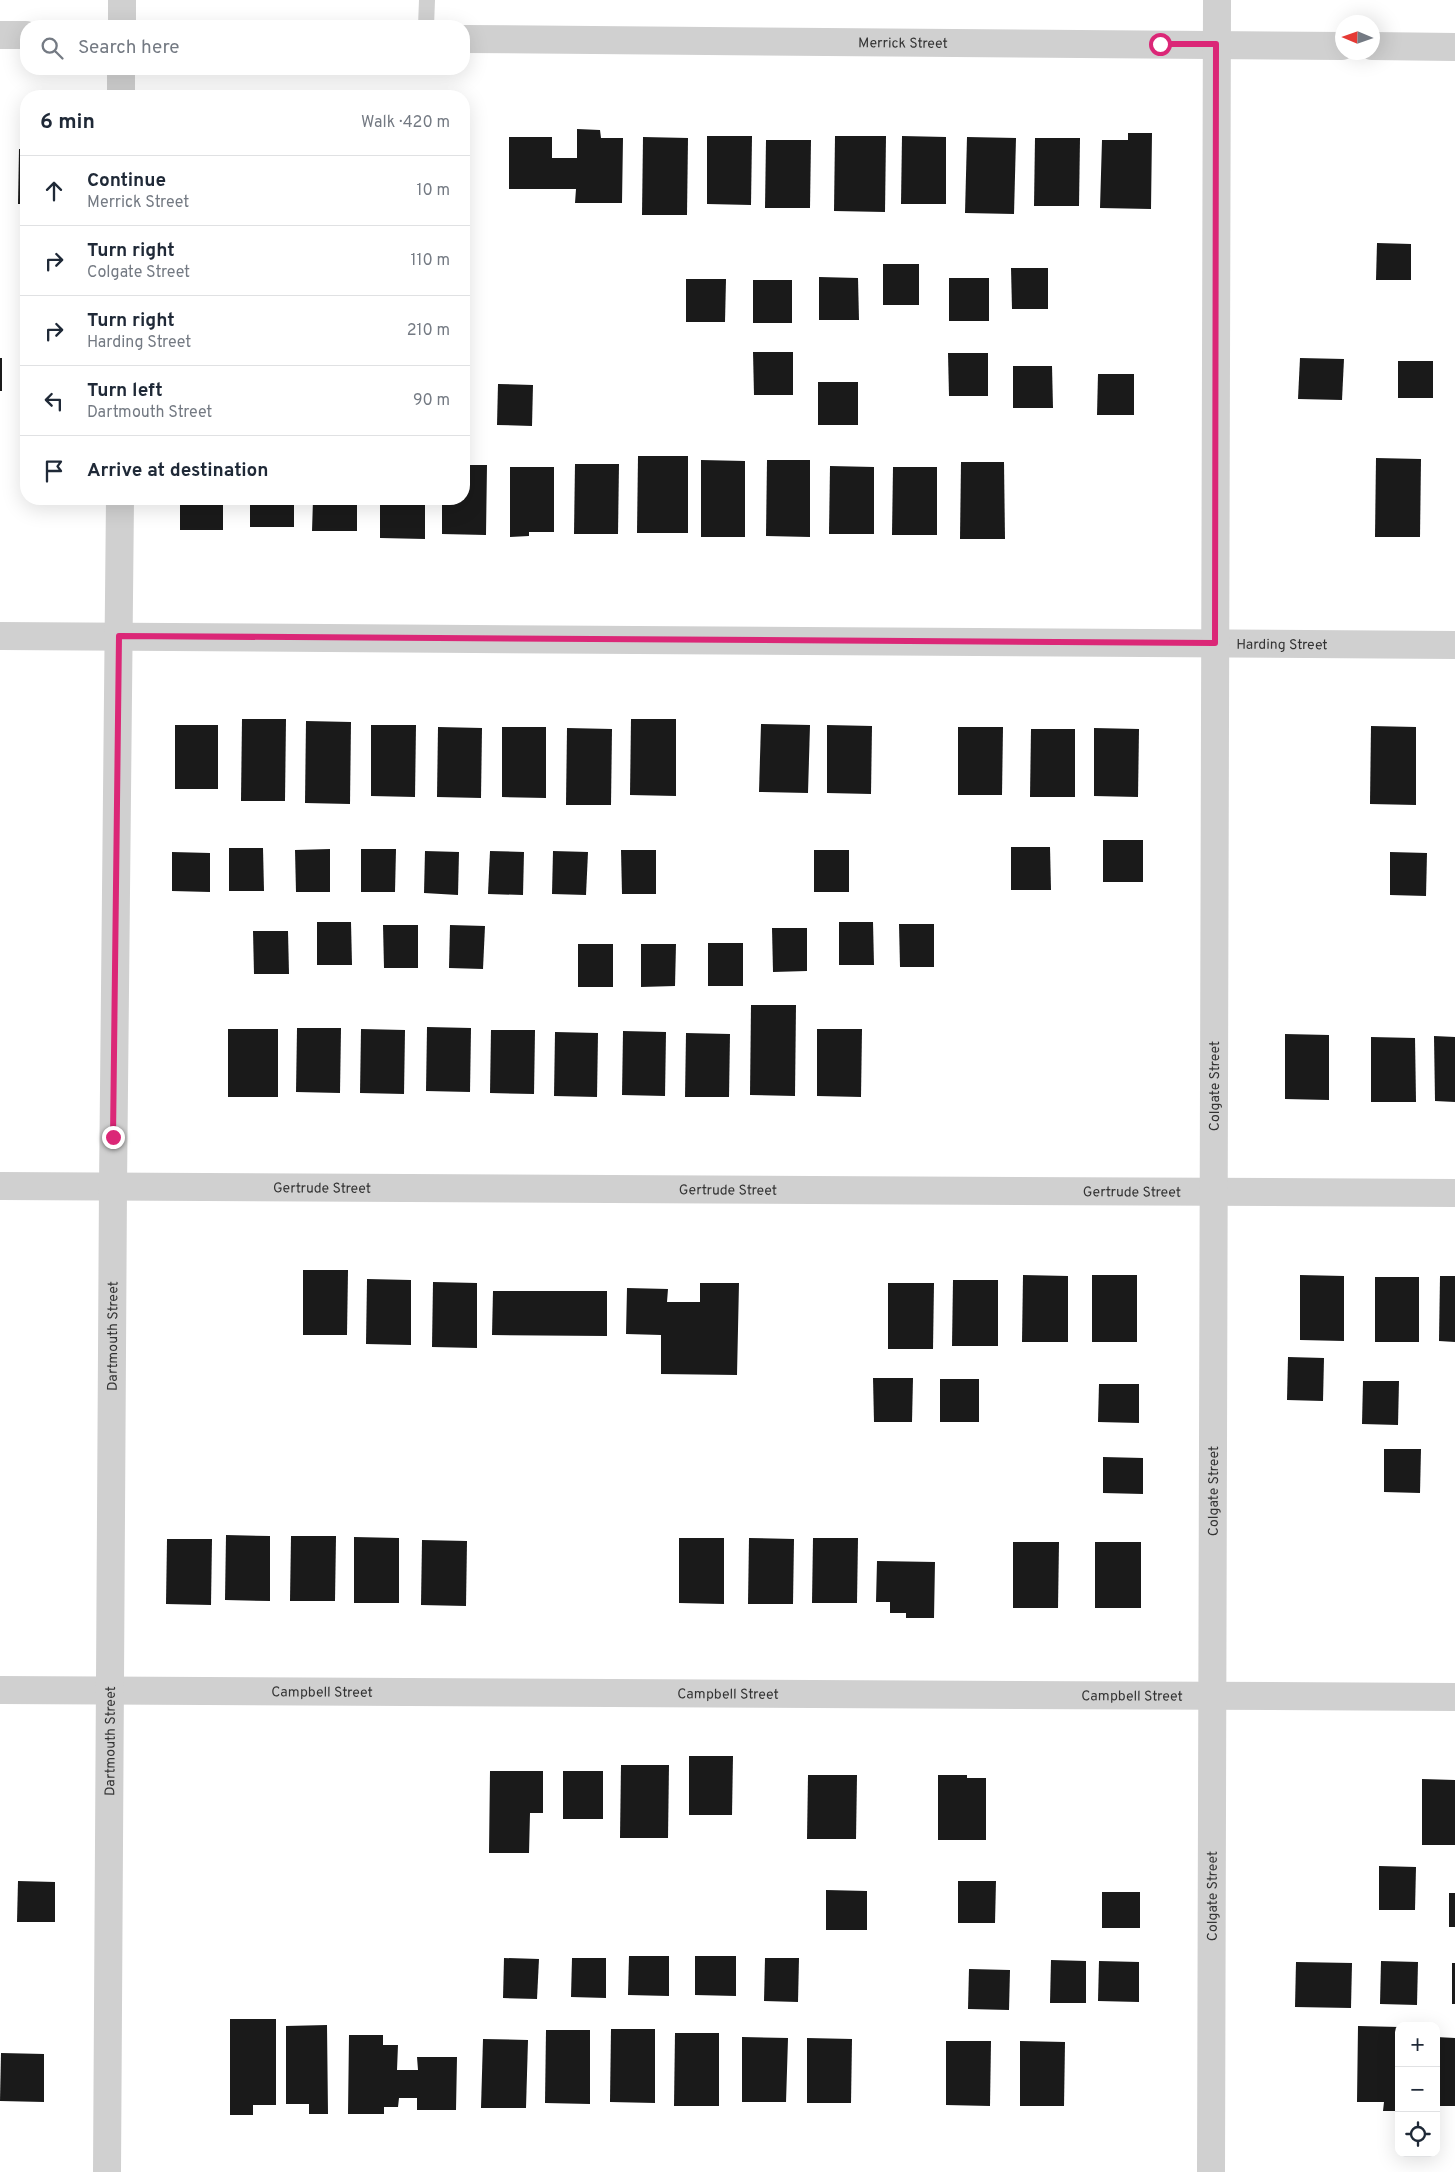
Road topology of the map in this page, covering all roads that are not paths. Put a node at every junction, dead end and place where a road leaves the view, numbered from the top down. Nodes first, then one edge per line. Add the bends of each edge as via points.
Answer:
1 (122, 0) edge
2 (427, 0) edge
3 (1217, 0) edge
4 (122, 20) edge
5 (426, 20) edge
6 (0, 35) edge
7 (20, 36) edge
8 (470, 39) edge
9 (1216, 44) junction
10 (1335, 46) edge
11 (1380, 46) edge
12 (1455, 47) edge
13 (122, 75) edge
14 (121, 90) edge
15 (120, 505) edge
16 (0, 636) edge
17 (119, 636) junction
18 (1215, 643) junction
19 (1455, 645) edge
20 (0, 1186) edge
21 (113, 1187) junction
22 (1215, 1191) junction
23 (1455, 1193) edge
24 (0, 1690) edge
25 (109, 1690) junction
26 (1213, 1695) junction
27 (1455, 1697) edge
28 (107, 2172) edge
29 (1212, 2172) edge

1 - 4 street
2 - 5 lane
3 - 9 street, Colgate Street
6 - 7 street
8 - 9 street, Merrick Street
9 - 10 street, Merrick Street
9 - 18 street, Colgate Street
11 - 12 street
13 - 14 street
15 - 17 street, Dartmouth Street
16 - 17 street, Harding Street
17 - 18 street, Harding Street
17 - 21 street, Dartmouth Street
18 - 19 street, Harding Street
18 - 22 street, Colgate Street
20 - 21 street, Gertrude Street
21 - 22 street, Gertrude Street
21 - 25 street, Dartmouth Street
22 - 23 street, Gertrude Street
22 - 26 street, Colgate Street
24 - 25 street, Campbell Street
25 - 26 street, Campbell Street
25 - 28 street, Dartmouth Street
26 - 27 street, Campbell Street
26 - 29 street, Colgate Street

